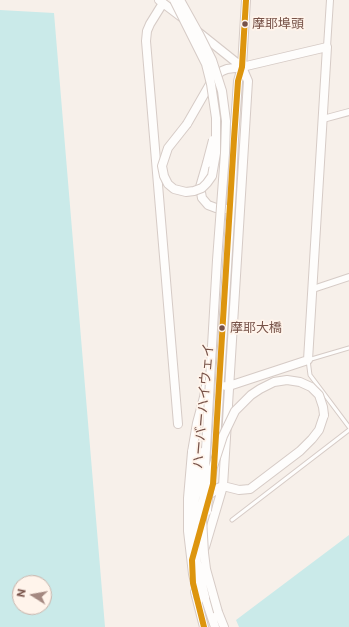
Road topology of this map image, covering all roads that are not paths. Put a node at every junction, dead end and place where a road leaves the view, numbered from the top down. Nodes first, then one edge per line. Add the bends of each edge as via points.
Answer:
1 (172, 0) edge
2 (177, 0) edge
3 (180, 0) edge
4 (246, 0) edge
5 (330, 0) edge
6 (161, 2) edge
7 (327, 47) junction
8 (242, 67) junction
9 (349, 112) edge
10 (323, 118) junction
11 (244, 132) junction
12 (230, 210) junction
13 (226, 277) junction
14 (349, 277) edge
15 (313, 289) junction
16 (349, 348) edge
17 (308, 360) junction
18 (219, 386) junction
19 (229, 386) junction
20 (178, 424) dead end
21 (349, 427) edge
22 (349, 430) edge
23 (223, 486) junction
24 (212, 493) junction
25 (232, 520) dead end
26 (198, 605) junction
27 (218, 612) junction
28 (204, 627) edge
29 (209, 627) edge
30 (215, 627) edge
31 (224, 627) edge

1 - 8 street, bridge via 206,64 212,89 216,118 216,153 212,176 202,188 194,191 174,189 168,184 162,166 168,148 187,124 210,84 218,74 227,69
1 - 12 street, bridge via 201,56 209,79 214,124 212,145 200,187 202,198 211,207
2 - 30 street, ハーバーハイウェイ, bridge via 208,61 218,94 222,122 222,152 194,517 200,580
3 - 27 street, ハーバーハイウェイ, bridge via 212,60 222,92 226,121 202,496 204,553
4 - 8 street
5 - 7 street
6 - 8 street
6 - 20 street via 147,31 146,41
7 - 8 street
7 - 10 street
8 - 11 street via 248,81
8 - 12 street via 237,88
9 - 10 street
10 - 15 street
11 - 12 street via 239,154 236,205
11 - 19 street
12 - 13 street
13 - 18 street
13 - 29 street, bridge via 214,313 206,390 192,452 187,517 195,580
14 - 15 street
15 - 17 street
16 - 17 lane
17 - 19 street
17 - 21 lane via 310,375
18 - 19 street
18 - 24 street
19 - 23 street
22 - 25 lane
23 - 24 street
23 - 26 street via 201,561
23 - 27 street, bridge via 250,490 312,439 319,430 324,415 322,401 315,391 300,382 287,380 270,384 251,395 229,422 213,467 206,514 207,553
24 - 26 street via 192,560 192,583
26 - 28 street
27 - 31 street, ハーバーハイウェイ

